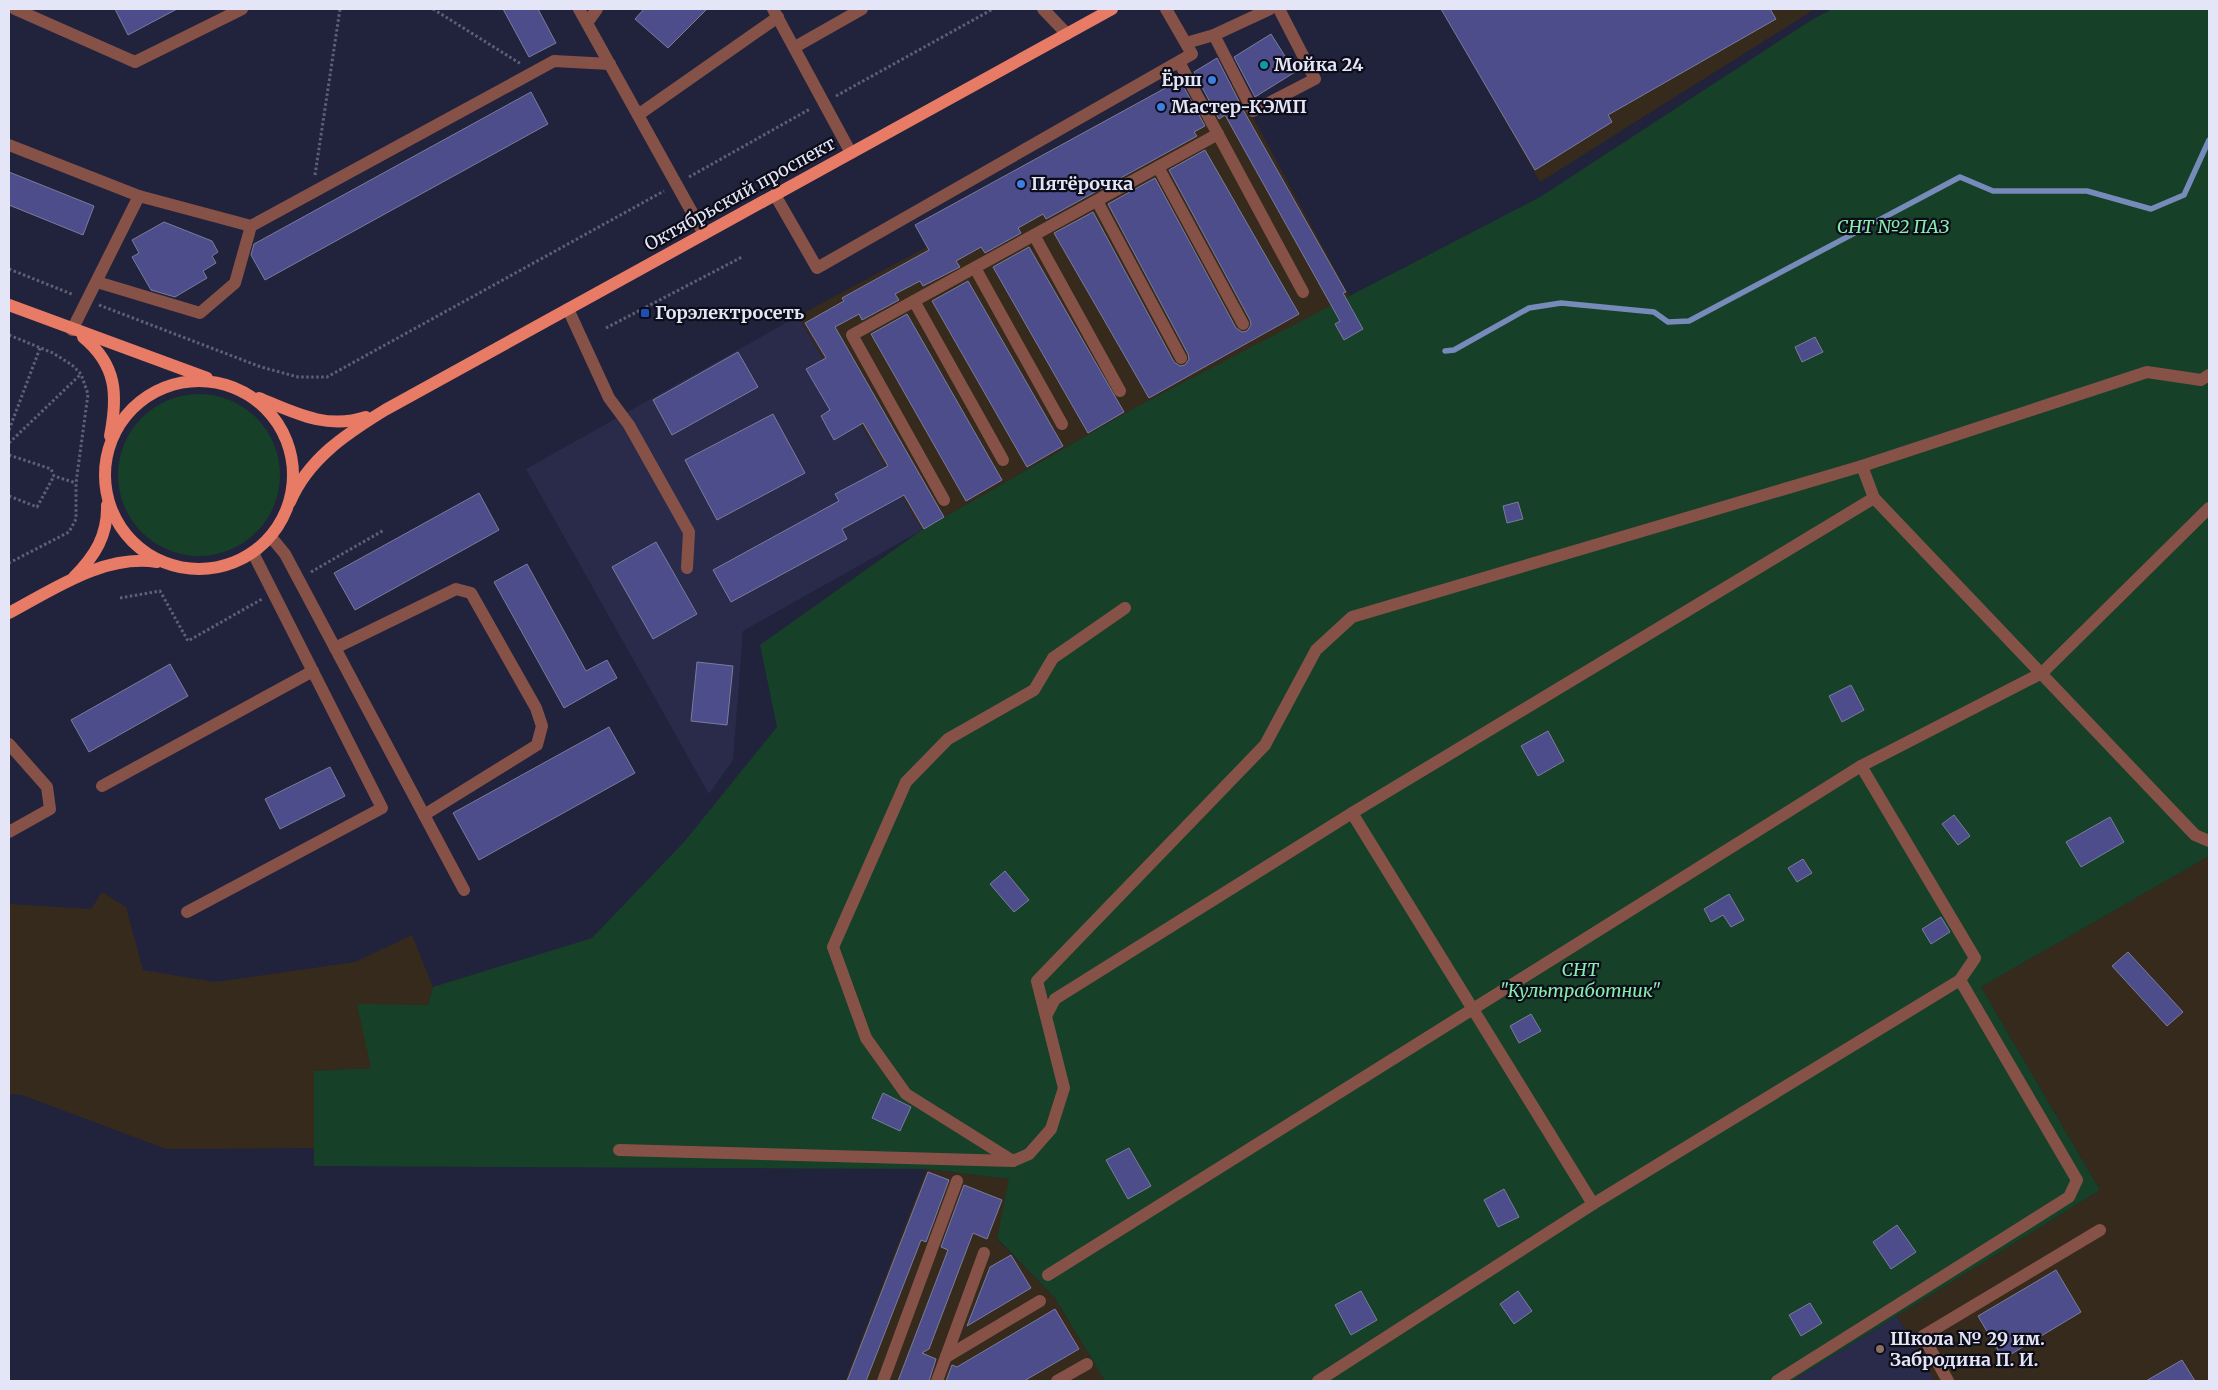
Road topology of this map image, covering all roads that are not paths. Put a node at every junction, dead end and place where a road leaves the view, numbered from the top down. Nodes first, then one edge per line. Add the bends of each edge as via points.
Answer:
1 (15, 9) edge
2 (242, 9) edge
3 (580, 9) edge
4 (597, 9) edge
5 (862, 9) edge
6 (1043, 9) edge
7 (1112, 9) edge
8 (1166, 9) edge
9 (1270, 9) edge
10 (1279, 9) edge
11 (775, 13) edge
12 (587, 23) junction
13 (1067, 34) junction
14 (1214, 35) junction
15 (1186, 43) junction
16 (795, 47) junction
17 (1179, 62) junction
18 (610, 64) junction
19 (638, 115) junction
20 (1218, 134) junction
21 (9, 145) edge
22 (851, 153) junction
23 (1158, 167) junction
24 (775, 195) junction
25 (139, 196) junction
26 (1097, 201) junction
27 (251, 226) junction
28 (704, 234) junction
29 (1034, 235) junction
30 (975, 268) junction
31 (96, 282) junction
32 (1304, 292) dead end
33 (914, 301) junction
34 (9, 305) edge
35 (568, 309) junction
36 (1243, 324) dead end
37 (72, 330) junction
38 (1181, 358) dead end
39 (2209, 376) edge
40 (226, 385) junction
41 (242, 391) junction
42 (1120, 391) dead end
43 (385, 410) junction
44 (1062, 424) dead end
45 (108, 448) junction
46 (1003, 460) dead end
47 (1862, 466) junction
48 (105, 485) junction
49 (1874, 498) junction
50 (944, 500) dead end
51 (290, 502) junction
52 (2209, 508) edge
53 (270, 537) junction
54 (252, 553) junction
55 (172, 566) junction
56 (687, 568) dead end
57 (62, 586) junction
58 (1124, 608) dead end
59 (9, 613) edge
60 (335, 648) junction
61 (313, 671) junction
62 (2042, 673) junction
63 (9, 744) edge
64 (1862, 766) junction
65 (102, 786) dead end
66 (1352, 813) junction
67 (424, 814) junction
68 (9, 832) edge
69 (2209, 841) edge
70 (464, 890) dead end
71 (187, 912) dead end
72 (1960, 980) junction
73 (1474, 1009) junction
74 (1046, 1016) junction
75 (619, 1150) dead end
76 (1013, 1161) junction
77 (957, 1181) dead end
78 (1592, 1204) junction
79 (2100, 1230) dead end
80 (984, 1254) dead end
81 (1048, 1275) dead end
82 (1040, 1301) dead end
83 (946, 1357) junction
84 (1086, 1364) dead end
85 (883, 1381) edge
86 (937, 1381) edge
87 (1057, 1381) edge
88 (1318, 1381) edge
89 (1777, 1381) edge
90 (1948, 1381) edge

1 - 2 street via 135,62
3 - 12 street
4 - 12 street
5 - 16 street
6 - 13 street
7 - 13 main road, Октябрьский проспект
8 - 15 street
9 - 14 street
10 - 14 street via 1316,79 1253,111
11 - 16 street
11 - 19 street
12 - 18 street
13 - 22 main road, Октябрьский проспект
14 - 15 street
15 - 17 street via 1192,54
16 - 22 street
17 - 20 street
17 - 24 street via 817,268
18 - 19 street
18 - 27 street via 554,61
19 - 28 street
20 - 23 street
20 - 32 street
21 - 25 street
22 - 24 main road, Октябрьский проспект
23 - 26 street
23 - 36 street
24 - 28 main road, Октябрьский проспект
25 - 27 street
25 - 31 street
26 - 29 street
26 - 38 street
27 - 31 street via 235,283 200,313
28 - 35 main road, Октябрьский проспект
29 - 30 street
29 - 42 street
30 - 33 street
30 - 44 street
31 - 37 street
33 - 46 street
33 - 50 street via 852,336
34 - 37 main road
35 - 43 main road, Октябрьский проспект
35 - 56 street via 609,398 629,425 689,532
37 - 40 main road
37 - 45 main road via 92,345 110,370 115,397
39 - 47 street via 2201,380 2147,372
40 - 41 main road
40 - 45 main road via 189,381 154,392 125,416
41 - 43 main road, Октябрьский проспект via 329,423 355,421
41 - 51 main road via 271,414 286,439 293,465
43 - 51 main road, Октябрьский проспект via 324,452 303,476
45 - 48 main road
47 - 49 street
47 - 74 street via 1352,617 1316,650 1265,745 1037,981
48 - 55 main road via 115,520 126,536 154,559
48 - 57 main road via 108,514 99,546 83,567
49 - 62 street
49 - 66 street
51 - 53 main road, Октябрьский проспект
52 - 62 street
53 - 54 main road, Октябрьский проспект
53 - 60 street via 285,554
54 - 55 main road, Октябрьский проспект via 228,566 210,569
54 - 61 street
55 - 57 main road via 144,560 120,561
57 - 59 main road
58 - 76 street via 1053,658 1034,690 948,739 906,782 833,947 866,1038 906,1094
60 - 67 street
60 - 67 street via 456,589 471,593 536,708 542,726 537,745
61 - 65 street
61 - 71 street via 382,808
62 - 64 street
62 - 69 street via 2195,835
63 - 68 street via 47,787 50,809
64 - 72 street via 1975,958
64 - 73 street
66 - 73 street
66 - 74 street via 1055,999
67 - 70 street
72 - 78 street
72 - 89 street via 2078,1180 2069,1196
73 - 78 street
73 - 81 street
74 - 76 street via 1064,1088 1052,1129 1029,1154
75 - 76 street
77 - 85 street
78 - 88 street
79 - 90 street via 1924,1336
80 - 83 street
82 - 83 street
83 - 86 street
84 - 87 street

